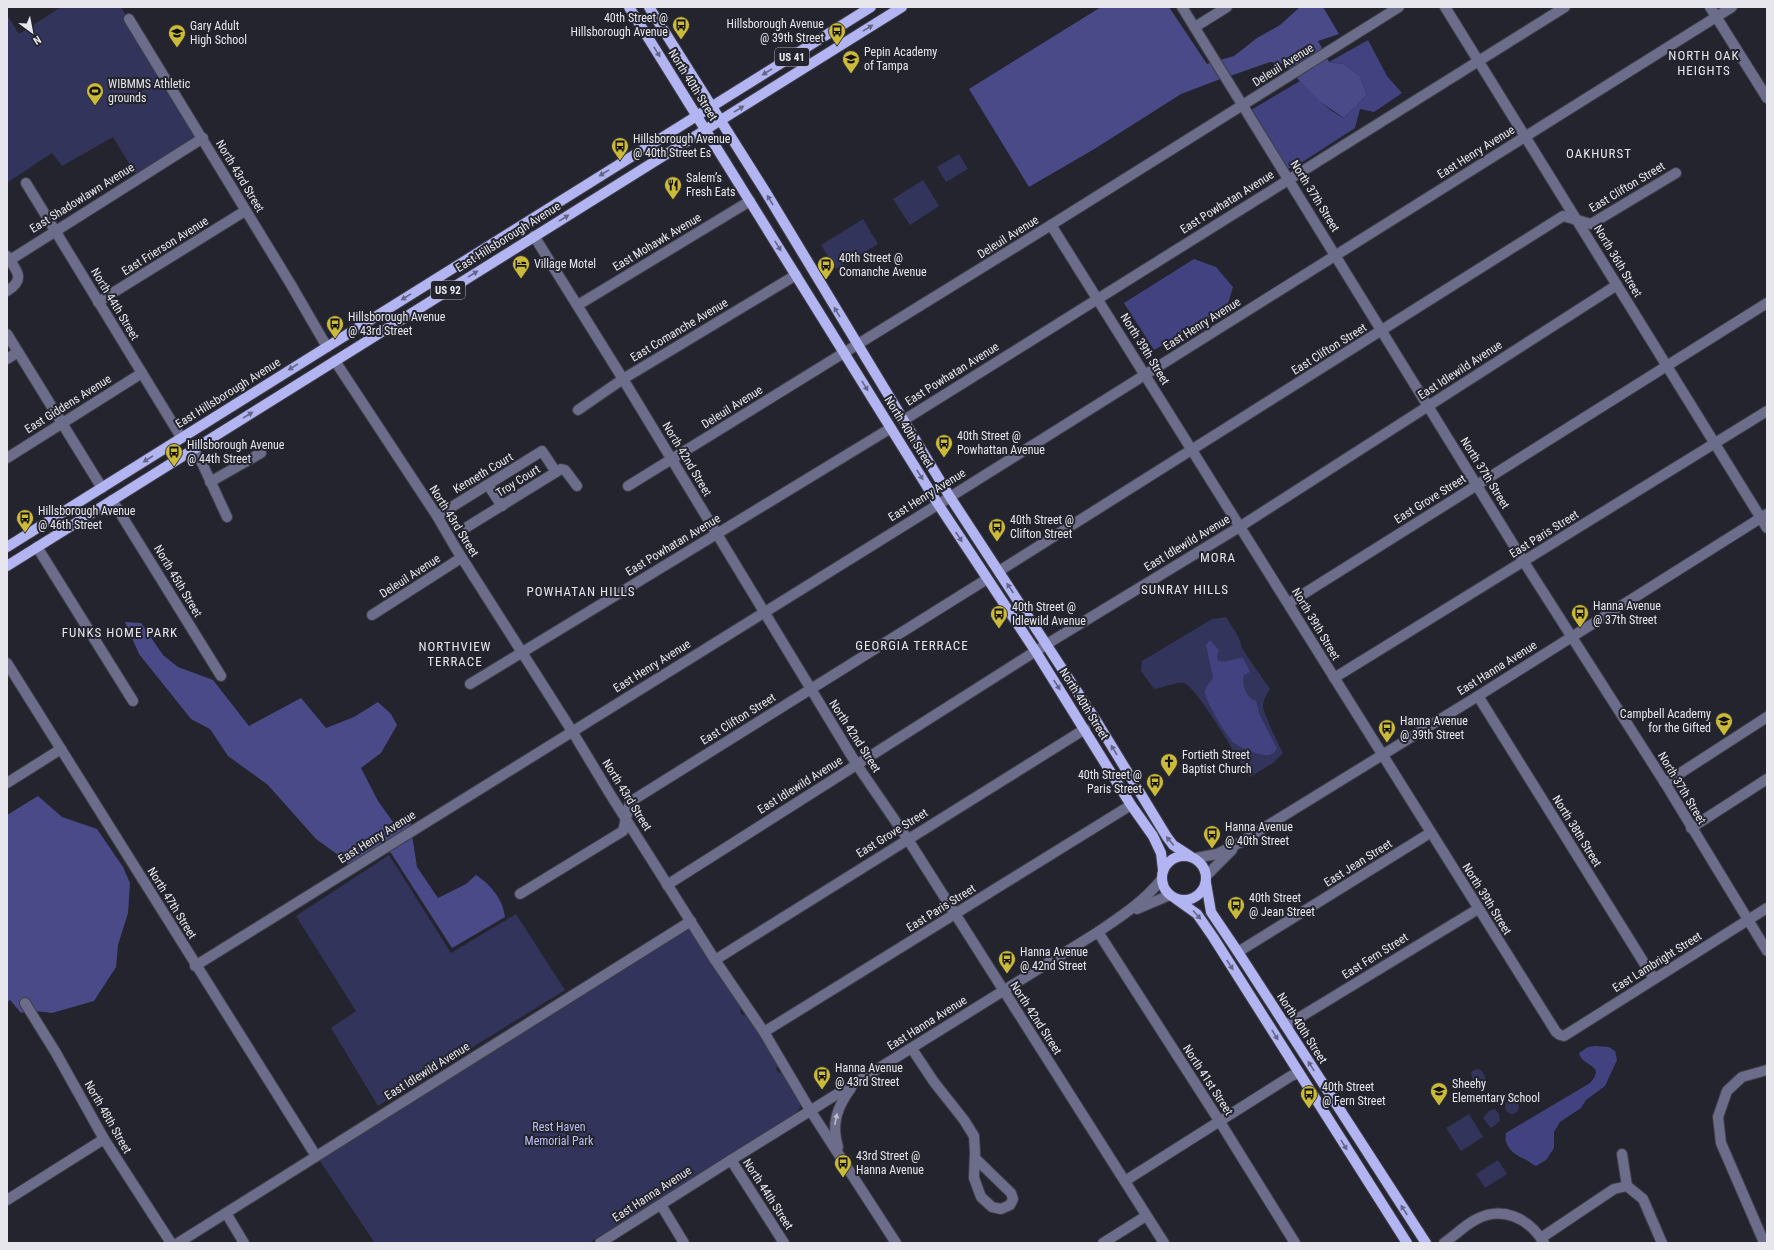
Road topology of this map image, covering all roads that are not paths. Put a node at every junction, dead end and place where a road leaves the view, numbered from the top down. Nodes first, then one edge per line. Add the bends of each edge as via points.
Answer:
1 (629, 7) edge
2 (649, 7) edge
3 (871, 7) edge
4 (894, 7) edge
5 (902, 7) edge
6 (1182, 7) edge
7 (1227, 7) edge
8 (1399, 7) edge
9 (1445, 7) edge
10 (1564, 7) edge
11 (1710, 7) edge
12 (1732, 7) edge
13 (886, 17) junction
14 (1716, 17) junction
15 (129, 19) dead end
16 (1195, 27) junction
17 (1478, 60) junction
18 (1767, 98) edge
19 (1244, 105) junction
20 (712, 107) junction
21 (697, 116) junction
22 (720, 121) junction
23 (705, 129) junction
24 (1525, 136) junction
25 (203, 138) junction
26 (1676, 173) dead end
27 (1289, 178) junction
28 (26, 183) dead end
29 (750, 201) junction
30 (245, 211) junction
31 (1577, 219) junction
32 (1051, 225) junction
33 (55, 231) junction
34 (534, 236) junction
35 (1336, 255) junction
36 (8, 258) edge
37 (796, 275) junction
38 (1617, 285) junction
39 (7, 291) edge
40 (1097, 298) junction
41 (98, 302) junction
42 (1767, 303) edge
43 (578, 305) junction
44 (1382, 330) junction
45 (348, 333) junction
46 (7, 334) edge
47 (858, 345) junction
48 (327, 347) junction
49 (18, 352) junction
50 (844, 353) junction
51 (7, 359) edge
52 (335, 361) junction
53 (1667, 366) junction
54 (142, 373) junction
55 (314, 373) junction
56 (1145, 374) junction
57 (623, 379) junction
58 (1428, 406) junction
59 (578, 410) dead end
60 (1767, 411) edge
61 (904, 420) junction
62 (62, 423) junction
63 (891, 428) junction
64 (181, 437) junction
65 (1715, 444) junction
66 (193, 449) junction
67 (1193, 450) junction
68 (261, 453) dead end
69 (7, 458) edge
70 (671, 459) junction
71 (556, 472) junction
72 (210, 482) junction
73 (488, 485) junction
74 (1477, 485) junction
75 (577, 486) dead end
76 (628, 486) dead end
77 (102, 488) junction
78 (950, 496) junction
79 (112, 500) junction
80 (938, 504) junction
81 (502, 506) junction
82 (437, 516) junction
83 (1764, 516) edge
84 (227, 517) dead end
85 (1241, 526) junction
86 (467, 527) dead end
87 (1767, 528) edge
88 (716, 534) junction
89 (8, 547) edge
90 (37, 547) junction
91 (461, 558) junction
92 (1524, 562) junction
93 (7, 566) edge
94 (999, 571) junction
95 (987, 579) junction
96 (1289, 603) junction
97 (764, 612) junction
98 (372, 615) dead end
99 (1572, 636) junction
100 (1047, 644) junction
101 (523, 652) junction
102 (1036, 652) junction
103 (7, 663) edge
104 (221, 676) dead end
105 (1334, 678) junction
106 (470, 684) dead end
107 (810, 689) junction
108 (1478, 696) junction
109 (133, 701) dead end
110 (1767, 717) edge
111 (1085, 729) junction
112 (572, 731) junction
113 (61, 749) junction
114 (1383, 755) junction
115 (857, 764) junction
116 (1767, 779) edge
117 (7, 783) edge
118 (1665, 783) junction
119 (1131, 805) junction
120 (625, 818) junction
121 (1691, 828) junction
122 (1430, 833) junction
123 (907, 838) junction
124 (1241, 842) junction
125 (1193, 857) junction
126 (1162, 875) junction
127 (1206, 879) junction
128 (667, 885) junction
129 (520, 894) dead end
130 (1173, 897) junction
131 (1478, 908) junction
132 (1767, 908) edge
133 (1126, 913) junction
134 (955, 915) junction
135 (1748, 920) junction
136 (691, 921) junction
137 (1098, 932) junction
138 (1767, 951) edge
139 (1238, 952) junction
140 (714, 960) junction
141 (195, 966) junction
142 (1654, 979) junction
143 (1003, 991) junction
144 (1254, 1002) junction
145 (25, 1003) dead end
146 (1285, 1025) junction
147 (764, 1032) junction
148 (1560, 1036) joint
149 (912, 1049) junction
150 (1767, 1070) edge
151 (1299, 1073) junction
152 (854, 1084) junction
153 (810, 1110) junction
154 (1220, 1122) junction
155 (104, 1139) junction
156 (1622, 1154) dead end
157 (316, 1156) junction
158 (841, 1157) junction
159 (975, 1158) junction
160 (731, 1160) junction
161 (1125, 1181) junction
162 (1627, 1186) junction
163 (7, 1200) edge
164 (661, 1205) junction
165 (226, 1213) junction
166 (1146, 1216) junction
167 (1542, 1240) edge
168 (1762, 1241) edge
169 (171, 1243) edge
170 (178, 1243) edge
171 (244, 1243) edge
172 (600, 1243) edge
173 (684, 1243) edge
174 (784, 1243) edge
175 (896, 1243) edge
176 (1103, 1243) edge
177 (1164, 1243) edge
178 (1295, 1243) edge
179 (1407, 1243) edge
180 (1426, 1243) edge
181 (1444, 1243) edge
182 (1662, 1243) edge

1 -> 21 main road, North 40th Street
2 - 20 main road, North 40th Street
3 -> 20 main road, East Hillsborough Avenue / US 41
4 - 13 main road
5 - 13 main road, East Hillsborough Avenue / US 41
6 - 16 street, North 37th Street
7 - 16 street
8 - 19 street, Deleuil Avenue
9 - 17 street, North 36th Street
10 - 17 street, East Powhatan Avenue
11 - 14 street
12 - 14 street, East Henry Avenue
22 -> 13 main road, East Hillsborough Avenue / US 41
14 - 18 street
14 - 24 street, East Henry Avenue
15 - 25 street, North 43rd Street
16 - 19 street, North 37th Street
17 - 24 street, North 36th Street
17 - 27 street, East Powhatan Avenue
19 - 27 street, North 37th Street
19 - 32 street, Deleuil Avenue
20 - 21 main road, East Hillsborough Avenue / US 92
20 - 22 main road, North 40th Street
21 - 23 main road, North 40th Street
21 -> 45 main road, East Hillsborough Avenue / US 92
22 - 23 main road, East Hillsborough Avenue / US 41
47 -> 22 main road, North 40th Street
23 - 29 main road, North 40th Street
34 -> 23 main road, East Hillsborough Avenue / US 92
24 - 31 street, North 36th Street
24 - 35 street, East Henry Avenue
25 - 30 street, North 43rd Street
25 - 33 street, East Shadowlawn Avenue
26 - 31 street, East Clifton Street via 1591,224
27 - 35 street, North 37th Street
27 - 40 street, East Powhatan Avenue
28 - 33 street, North 44th Street
29 -> 37 main road, North 40th Street
29 - 43 street, East Mohawk Avenue
30 - 41 street, East Frierson Avenue
30 - 48 street, North 43rd Street
31 - 38 street, North 36th Street
31 - 44 street, East Clifton Street via 1562,216
32 - 40 street, North 39th Street
32 - 47 street, Deleuil Avenue
33 - 36 street, East Shadowlawn Avenue
33 - 41 street, North 44th Street
34 - 43 street, North 42nd Street
52 -> 34 main road, East Hillsborough Avenue / US 92
35 - 44 street, North 37th Street
35 - 56 street, East Henry Avenue
36 - 39 street, East Shadowlawn Avenue via 19,275 19,281
37 - 50 main road, North 40th Street
37 - 57 street, East Comanche Avenue
38 - 53 street, North 36th Street
38 - 58 street, East Idlewild Avenue
40 - 56 street, North 39th Street
40 - 61 street, East Powhatan Avenue
41 - 54 street, North 44th Street
42 - 53 street, East Grove Street
43 - 57 street, North 42nd Street
44 - 58 street, North 37th Street
44 - 67 street, East Clifton Street
45 - 48 main road, East Hillsborough Avenue / US 92
45 - 52 main road via 346,346 336,352
46 - 49 street
47 - 50 street, Deleuil Avenue
47 - 61 main road, North 40th Street
48 - 55 main road via 326,358 316,364
48 -> 64 main road, East Hillsborough Avenue / US 92
49 - 51 street
49 - 62 street
50 -> 63 main road, North 40th Street
50 - 70 street, Deleuil Avenue
52 - 55 main road, East Hillsborough Avenue / US 92
52 - 82 street, North 43rd Street
53 - 65 street, North 36th Street
53 - 74 street, East Grove Street
54 - 62 street, East Giddens Avenue
54 - 64 street, North 44th Street
66 -> 55 main road, East Hillsborough Avenue / US 92
56 - 67 street, North 39th Street
56 - 78 street, East Henry Avenue
57 - 59 street, East Comanche Avenue
57 - 70 street, North 42nd Street
58 - 74 street, North 37th Street
58 - 85 street, East Idlewild Avenue
60 - 65 street, East Paris Street
61 - 78 main road, North 40th Street
62 - 69 street, East Giddens Avenue
62 - 77 street
63 -> 80 main road, North 40th Street
63 - 88 street, East Powhatan Avenue
64 -> 77 main road, East Hillsborough Avenue / US 92
65 - 83 street, North 36th Street
65 - 92 street, East Paris Street
66 - 72 street
66 - 79 main road, East Hillsborough Avenue / US 92
67 - 85 street, North 39th Street
67 - 94 street, East Clifton Street
68 - 72 street
70 - 76 street, Deleuil Avenue
70 - 88 street, North 42nd Street
71 - 73 street, Kenneth Court via 542,451
71 - 75 street, Troy Court via 560,469 565,470
71 - 81 street, Troy Court
72 - 84 street
73 - 81 street
73 - 82 street, Kenneth Court
74 - 92 street, North 37th Street
74 - 96 street, East Grove Street
77 - 89 main road, East Hillsborough Avenue / US 92
78 - 80 street, East Henry Avenue
78 - 94 main road, North 40th Street
79 - 90 main road, East Hillsborough Avenue / US 92
79 - 104 street, North 45th Street
80 -> 95 main road, North 40th Street
80 - 97 street, East Henry Avenue
81 - 86 street, Troy Court
82 - 91 street, North 43rd Street
83 - 87 street, North 36th Street
83 - 99 street, East Hanna Avenue
85 - 96 street, North 39th Street
85 - 100 street, East Idlewild Avenue
88 - 97 street, North 42nd Street
88 - 101 street, East Powhatan Avenue
90 - 93 main road, East Hillsborough Avenue / US 92
90 - 109 street
91 - 98 street, Deleuil Avenue
91 - 101 street, North 43rd Street
92 - 99 street, North 37th Street
92 - 105 street, East Paris Street
100 -> 94 main road, North 40th Street
95 - 102 main road, North 40th Street
95 - 107 street, East Clifton Street
96 - 105 street, North 39th Street
97 - 107 street, North 42nd Street
97 - 112 street, East Henry Avenue
99 - 108 street, East Hanna Avenue
99 - 118 street, North 37th Street
100 - 102 street, East Idlewild Avenue
125 -> 100 main road, North 40th Street via 1174,845 1167,837
101 - 106 street, East Powhatan Avenue
101 - 112 street, North 43rd Street
102 -> 111 main road, North 40th Street
102 - 115 street, East Idlewild Avenue
103 - 113 street, North 47th Street
105 - 114 street, North 39th Street
107 - 115 street, North 42nd Street
107 - 120 street, East Clifton Street via 630,802
108 - 114 street, East Hanna Avenue
108 - 142 street, North 38th Street
110 - 118 street
111 - 119 main road, North 40th Street
111 - 123 street, East Grove Street
112 - 120 street, North 43rd Street
112 - 141 street, East Henry Avenue
113 - 117 street
113 - 141 street, North 47th Street
114 - 122 street, North 39th Street
114 - 124 street, East Hanna Avenue
115 - 123 street, North 42nd Street
115 - 128 street, East Idlewild Avenue
116 - 121 street
118 - 121 street, North 37th Street
119 - 126 main road, North 40th Street via 1157,843
119 - 134 street, East Paris Street
120 - 128 street, North 43rd Street
120 - 129 street, East Clifton Street via 623,831
121 - 135 street, North 37th Street
122 - 131 street, North 39th Street
122 - 139 street, East Jean Street
123 - 134 street, North 42nd Street
123 - 140 street, East Grove Street
124 - 125 street, East Hanna Avenue via 1217,854
124 - 127 street, East Hanna Avenue
125 - 126 main road via 1178,856 1172,859
125 - 127 main road via 1202,864
126 - 130 main road via 1163,885
126 - 133 street, East Hanna Avenue via 1148,896
127 - 130 main road via 1200,894 1194,898 1188,900
127 - 139 main road, North 40th Street via 1211,912
128 - 136 street, North 43rd Street
130 - 133 street, East Hanna Avenue
130 -> 144 main road via 1197,914
131 - 146 street, East Fern Street
131 - 148 street, North 39th Street
132 - 135 street, East Lambright Street
133 - 137 street, East Hanna Avenue
134 - 143 street, North 42nd Street
134 - 147 street, East Paris Street
135 - 138 street, North 37th Street
135 - 142 street, East Lambright Street
136 - 140 street, North 43rd Street
136 - 157 street, East Idlewild Avenue
137 - 143 street, East Hanna Avenue
137 - 154 street, North 41st Street
139 - 146 main road, North 40th Street
140 - 147 street, North 43rd Street
141 - 157 street, North 47th Street
142 - 148 street, East Lambright Street via 1564,1036
143 - 149 street, East Hanna Avenue
143 - 161 street, North 42nd Street
144 - 146 main road via 1263,1007 1277,1023
144 -> 151 main road
145 - 155 street, North 48th Street
180 -> 146 main road, North 40th Street
147 - 153 street, North 43rd Street
149 - 152 street, East Hanna Avenue
149 - 159 street via 974,1136
150 - 168 street via 1742,1077 1732,1086 1727,1091 1718,1117 1721,1143
151 - 154 street
151 -> 179 main road
152 - 153 street, East Hanna Avenue
158 -> 152 street via 835,1139 834,1124 843,1098
153 - 158 street, North 43rd Street
153 - 160 street, East Hanna Avenue
154 - 161 street
154 - 178 street, North 41st Street
155 - 163 street
155 - 169 street, North 48th Street
156 - 162 street
157 - 165 street, East Idlewild Avenue
158 - 175 street, North 43rd Street
159 - 159 street via 974,1178 981,1197 992,1207 1001,1209 1010,1205 1013,1198 1010,1193
160 - 164 street, East Hanna Avenue
160 - 174 street, North 44th Street
161 - 166 street, North 42nd Street
162 - 167 street via 1614,1189
162 - 182 street via 1643,1199
164 - 172 street, East Hanna Avenue
164 - 173 street
165 - 170 street, East Idlewild Avenue
165 - 171 street
166 - 176 street
166 - 177 street, North 42nd Street
167 - 181 street via 1524,1221 1512,1216 1491,1214 1475,1220

